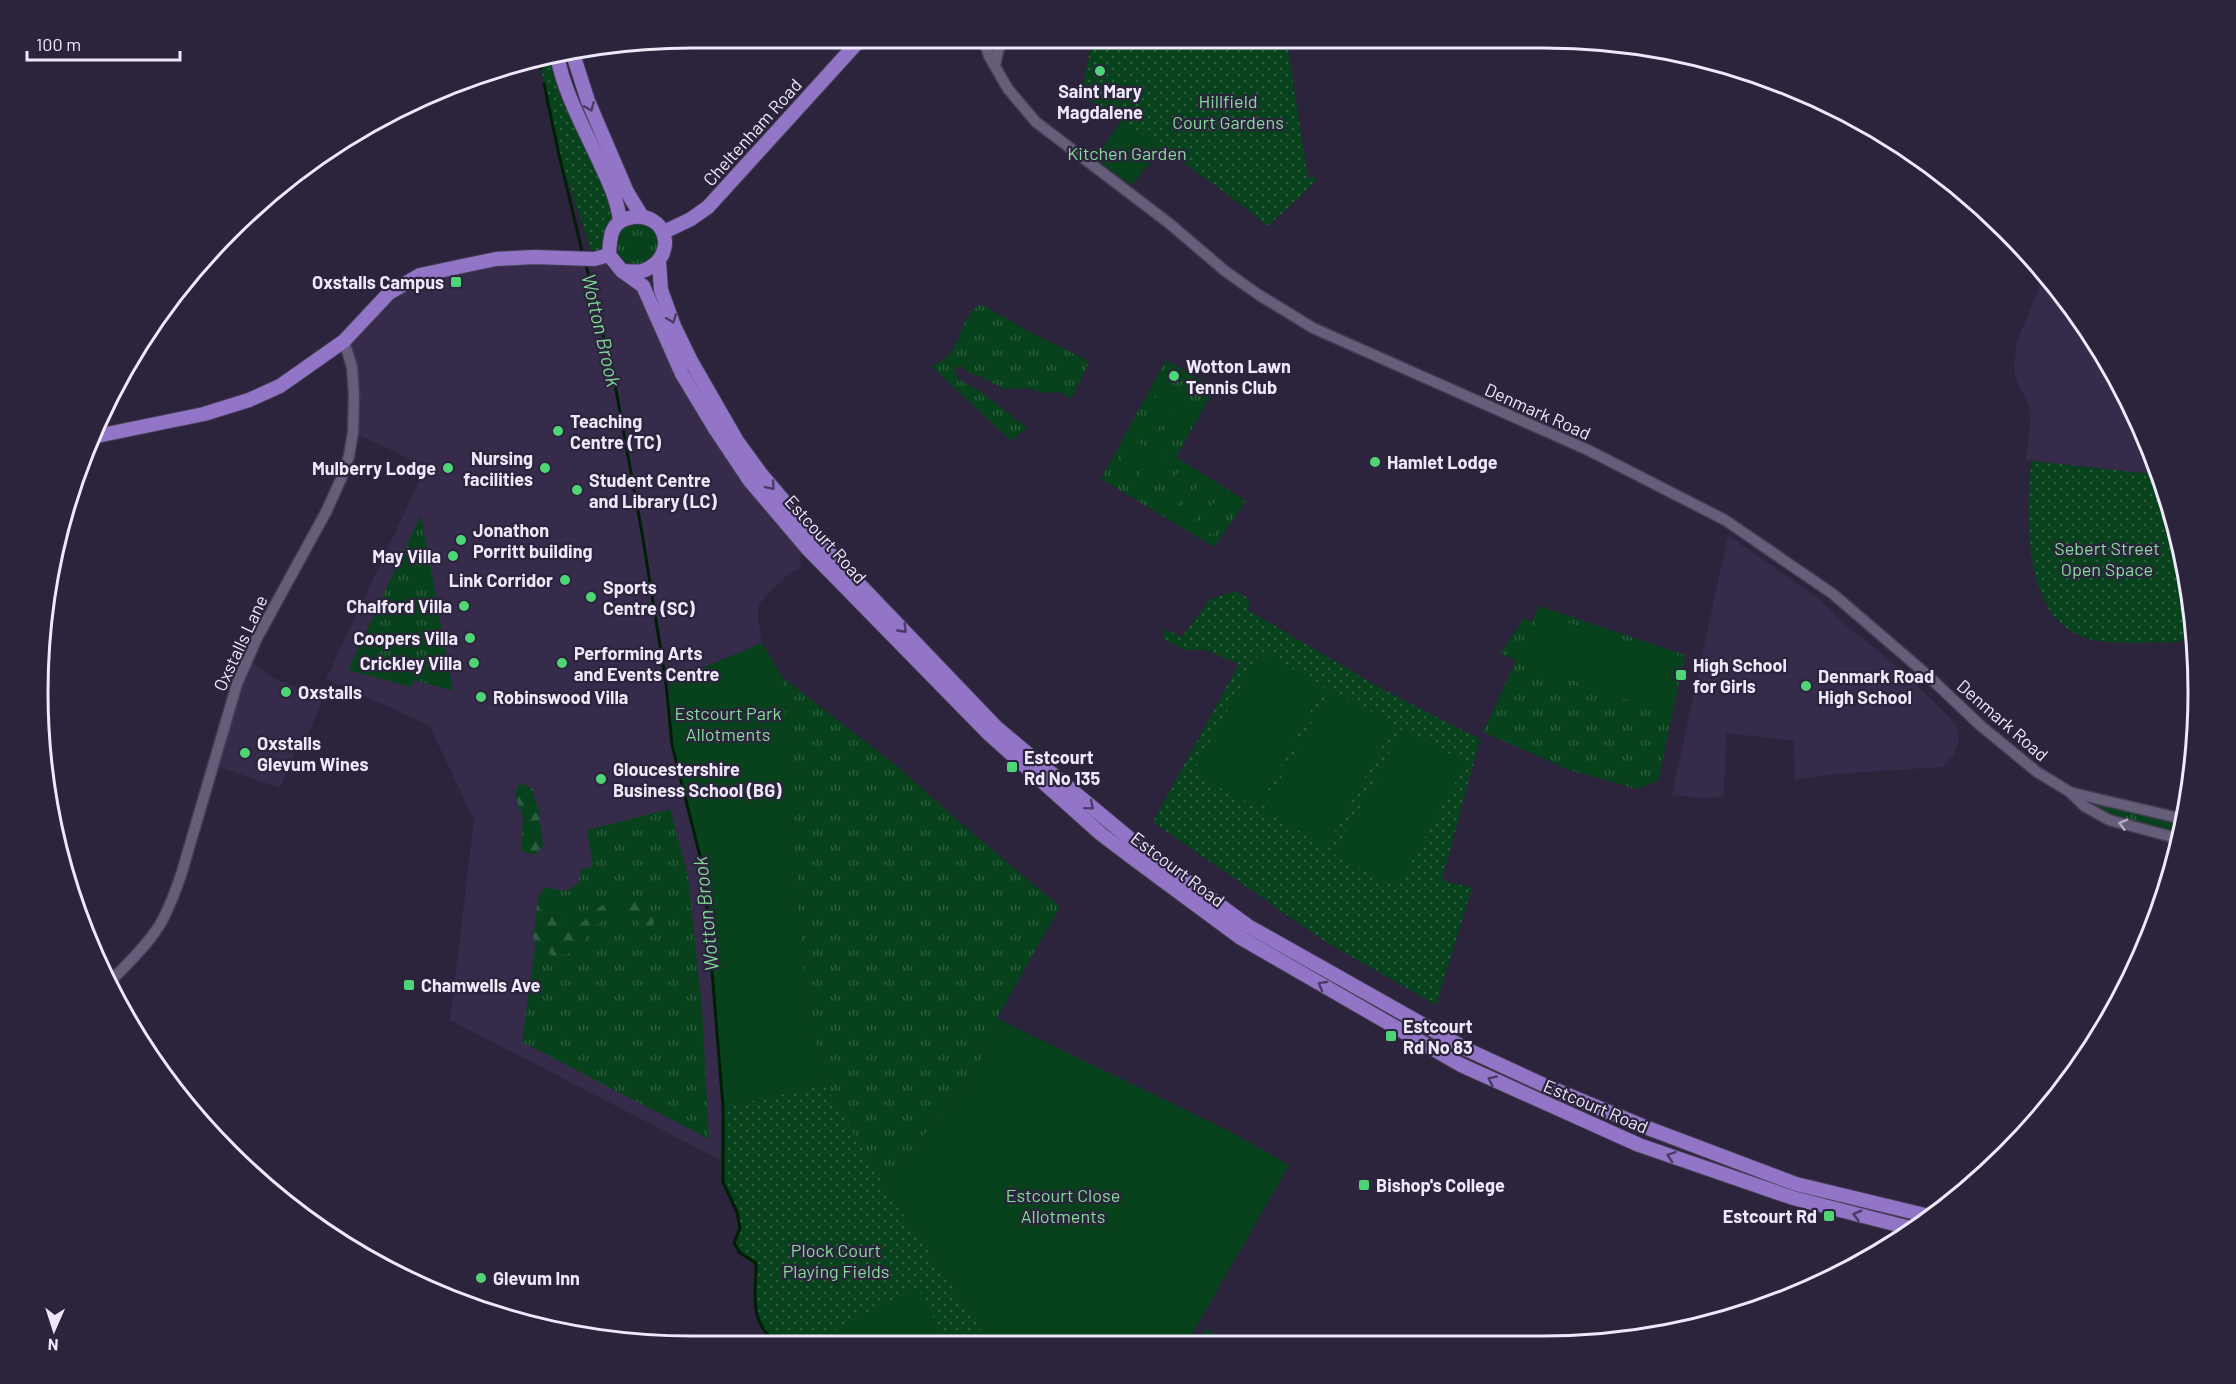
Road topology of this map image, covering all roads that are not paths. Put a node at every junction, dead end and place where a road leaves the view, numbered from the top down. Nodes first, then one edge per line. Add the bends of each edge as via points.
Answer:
1 (852, 48) edge
2 (987, 48) edge
3 (999, 48) edge
4 (574, 59) edge
5 (558, 62) edge
6 (995, 65) junction
7 (641, 215) junction
8 (620, 220) junction
9 (664, 232) junction
10 (609, 255) junction
11 (659, 262) junction
12 (622, 271) junction
13 (344, 341) junction
14 (102, 435) edge
15 (2070, 792) junction
16 (2176, 817) edge
17 (2171, 837) edge
18 (114, 977) edge
19 (1920, 1214) edge
20 (1903, 1226) edge

1 - 9 main road, Cheltenham Road via 708,207
2 - 6 street, Denmark Road
3 - 6 street
4 -> 7 main road via 588,101
5 - 8 main road via 574,107 617,201
6 - 15 street, Denmark Road via 1008,89 1036,122 1251,289 1313,328 1588,450 1725,520 1833,594 1981,726 2037,772
7 - 8 main road
7 - 9 main road via 655,220
8 - 10 main road via 610,233
9 - 11 main road via 665,248
10 - 12 main road
10 - 13 main road via 594,259 496,259 420,275 388,293
11 - 12 main road via 644,272
11 -> 19 main road, Estcourt Road via 661,290 687,352 761,474 817,540 997,728 1142,848 1248,926 1488,1059 1592,1106 1796,1184
20 -> 12 main road, Estcourt Road via 1793,1198 1639,1145 1461,1065 1241,938 1134,859 989,734 807,548 750,481 682,374 642,286
13 - 14 main road via 280,386 249,400 167,423
13 - 18 street, Oxstalls Lane via 352,367 354,405 351,444 341,479 237,684 170,904 158,927
15 - 16 street, Denmark Road
17 -> 15 street, Denmark Road via 2109,820 2084,806

